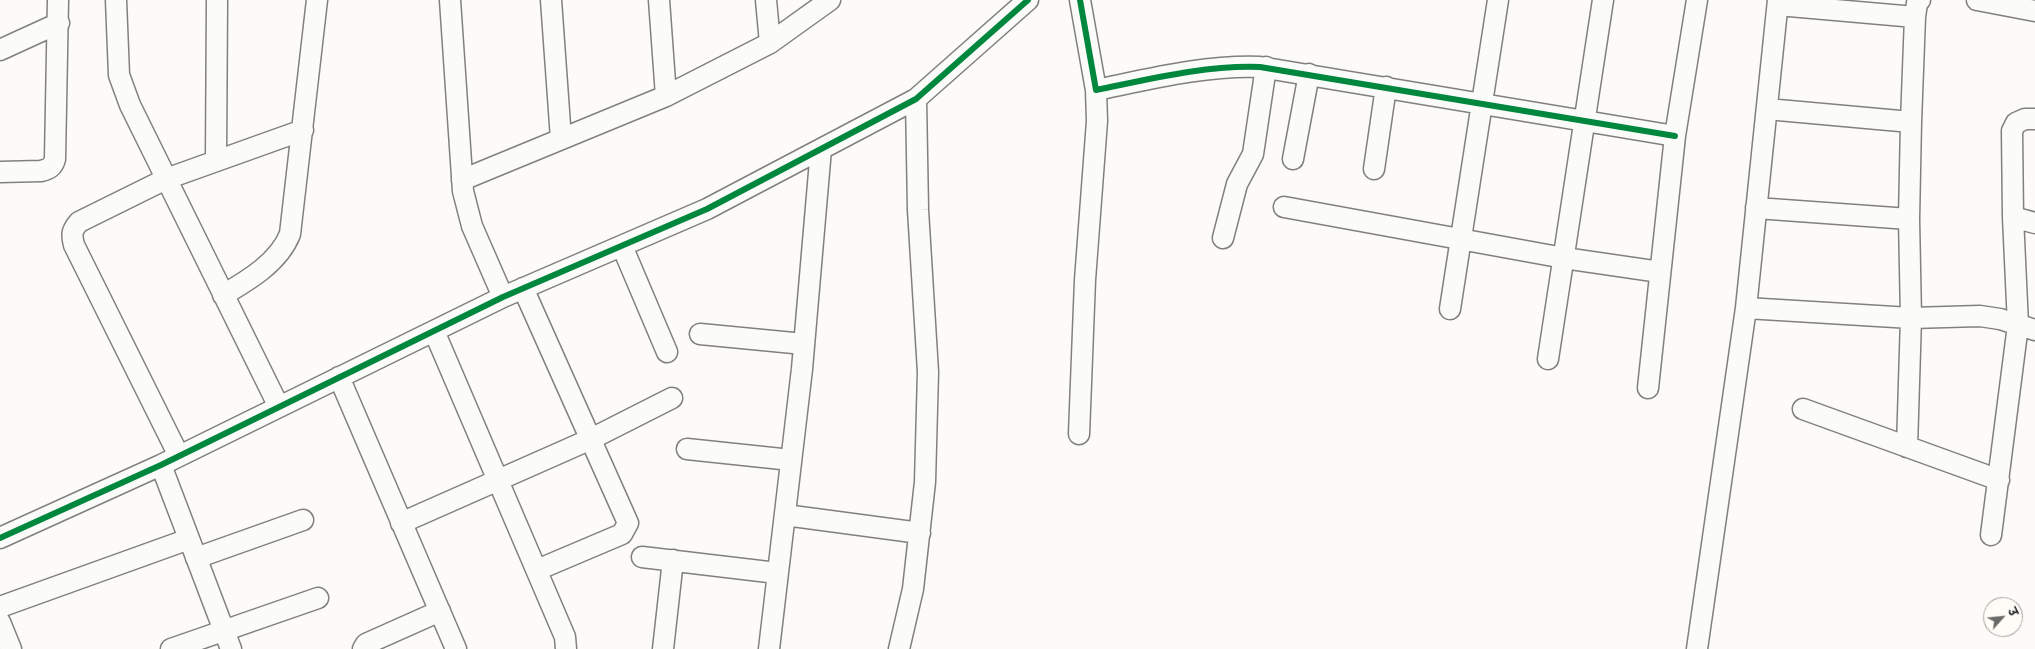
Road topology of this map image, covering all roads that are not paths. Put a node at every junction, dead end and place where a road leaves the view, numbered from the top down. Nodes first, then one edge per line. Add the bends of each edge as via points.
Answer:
1 (58, 0) edge
2 (116, 0) edge
3 (217, 0) edge
4 (317, 0) edge
5 (450, 0) edge
6 (552, 0) edge
7 (659, 0) edge
8 (766, 0) edge
9 (830, 0) edge
10 (1028, 0) edge
11 (1080, 0) edge
12 (1498, 0) edge
13 (1603, 0) edge
14 (1697, 0) edge
15 (1977, 0) edge
16 (1778, 2) edge
17 (1918, 9) edge
18 (2035, 11) edge
19 (59, 23) junction
20 (770, 43) junction
21 (1, 46) edge
22 (1266, 68) junction
23 (1309, 74) junction
24 (1386, 87) junction
25 (1096, 90) junction
26 (666, 96) junction
27 (916, 99) junction
28 (1481, 103) junction
29 (1767, 109) junction
30 (2035, 119) edge
31 (1584, 122) junction
32 (1911, 122) junction
33 (303, 130) junction
34 (1675, 136) junction
35 (561, 139) junction
36 (821, 149) junction
37 (216, 159) junction
38 (1293, 159) dead end
39 (1374, 169) dead end
40 (0, 172) edge
41 (166, 179) junction
42 (462, 180) junction
43 (1284, 207) dead end
44 (1756, 208) junction
45 (2013, 217) junction
46 (1909, 219) junction
47 (2035, 223) edge
48 (1223, 238) dead end
49 (1461, 239) junction
50 (622, 246) junction
51 (1564, 258) junction
52 (1660, 272) junction
53 (523, 288) junction
54 (223, 294) junction
55 (503, 297) junction
56 (1746, 308) junction
57 (1450, 309) dead end
58 (1911, 318) junction
59 (2027, 328) edge
60 (434, 330) junction
61 (700, 334) dead end
62 (804, 344) junction
63 (667, 352) dead end
64 (1548, 358) dead end
65 (339, 377) junction
66 (1648, 388) dead end
67 (672, 398) dead end
68 (279, 406) junction
69 (1803, 409) dead end
70 (1079, 434) dead end
71 (591, 439) junction
72 (1907, 447) junction
73 (687, 449) dead end
74 (179, 456) junction
75 (791, 460) junction
76 (161, 465) junction
77 (1999, 480) junction
78 (499, 481) junction
79 (785, 514) junction
80 (302, 520) dead end
81 (401, 523) junction
82 (920, 533) junction
83 (1991, 535) dead end
84 (0, 538) edge
85 (189, 540) junction
86 (642, 557) dead end
87 (196, 558) junction
88 (673, 560) junction
89 (537, 570) junction
90 (778, 573) junction
91 (318, 598) dead end
92 (0, 607) edge
93 (440, 611) junction
94 (0, 622) edge
95 (224, 631) junction
96 (11, 649) edge
97 (171, 649) edge
98 (230, 649) edge
99 (363, 649) edge
100 (456, 649) edge
101 (566, 649) edge
102 (663, 649) edge
103 (769, 649) edge
104 (899, 649) edge
105 (1697, 649) edge

1 - 19 street
2 - 41 street via 119,75 130,106
3 - 37 street
4 - 33 street
5 - 42 street
6 - 35 street
7 - 26 street
8 - 20 street
9 - 20 street
10 - 27 street
11 - 25 street
12 - 28 street
13 - 31 street
14 - 34 street
15 - 18 street
16 - 17 street
16 - 29 street
17 - 32 street
19 - 21 street
19 - 40 street via 53,165 48,170 41,171
20 - 26 street
22 - 23 street
22 - 25 street via 1232,66 1198,70
22 - 48 street via 1253,154 1237,184
23 - 24 street
23 - 38 street
24 - 28 street
24 - 39 street
25 - 70 street via 1097,121 1085,280
26 - 35 street
27 - 36 street
27 - 82 street via 918,210 928,372 926,482
28 - 31 street
28 - 49 street
29 - 32 street
29 - 44 street
30 - 45 street via 2025,119 2016,123 2012,132
31 - 34 street
31 - 51 street
32 - 46 street
33 - 37 street
33 - 54 street via 293,221 286,245 254,275
34 - 52 street
35 - 42 street
36 - 50 street via 707,209
36 - 62 street
37 - 41 street
41 - 54 street
41 - 74 street via 79,222 73,228 72,236 74,245
42 - 55 street via 472,226
43 - 49 street
44 - 46 street
44 - 56 street
45 - 47 street
45 - 59 street
46 - 58 street
49 - 51 street
49 - 57 street
50 - 53 street
50 - 63 street
51 - 52 street
51 - 64 street
52 - 66 street
53 - 55 street
53 - 71 street
54 - 68 street
55 - 60 street
56 - 58 street
56 - 105 street
58 - 59 street via 1980,316 2000,319
58 - 72 street
59 - 77 street
60 - 65 street
60 - 78 street
61 - 62 street
62 - 75 street
65 - 68 street
65 - 81 street
67 - 71 street
68 - 74 street
69 - 72 street
71 - 78 street
71 - 89 street via 628,523 627,528 622,534
72 - 77 street
73 - 75 street
74 - 76 street
75 - 79 street
76 - 84 street
76 - 85 street
77 - 83 street
78 - 81 street
78 - 89 street
79 - 82 street
79 - 90 street
80 - 87 street
81 - 93 street
82 - 104 street via 913,589
85 - 87 street
85 - 92 street
86 - 88 street
87 - 95 street
88 - 90 street
88 - 102 street
89 - 101 street via 565,637
90 - 103 street
91 - 95 street
93 - 99 street via 366,644
93 - 100 street
94 - 96 street
95 - 97 street
95 - 98 street

